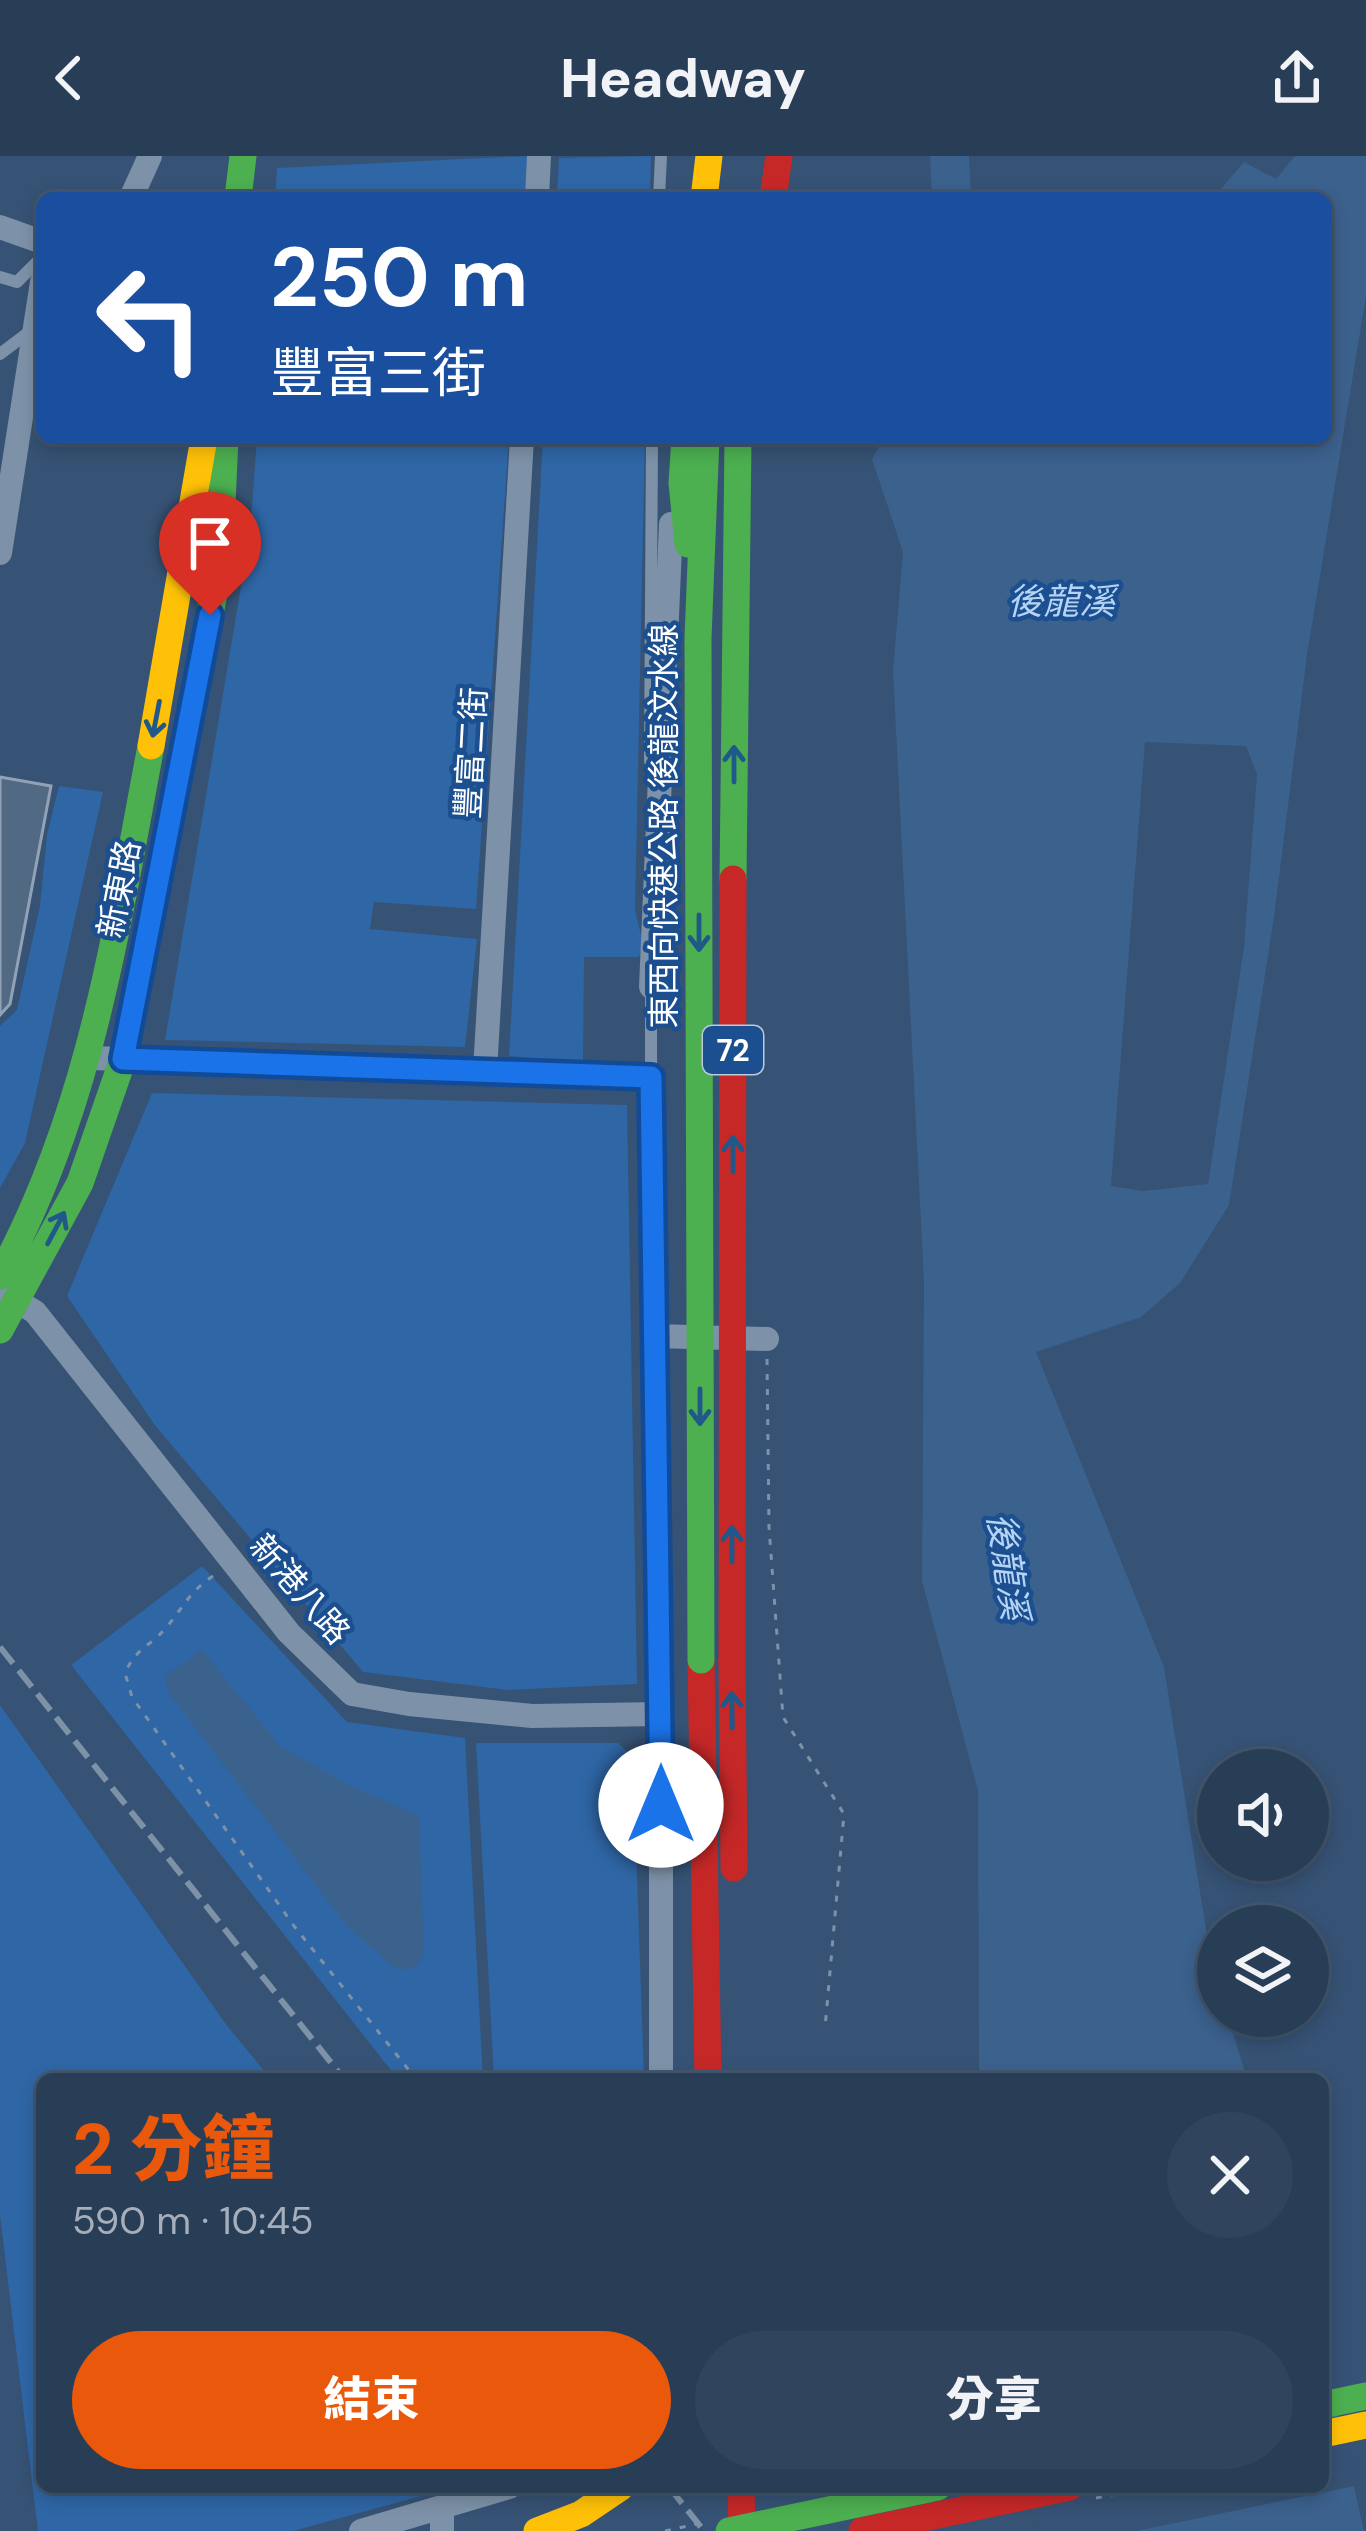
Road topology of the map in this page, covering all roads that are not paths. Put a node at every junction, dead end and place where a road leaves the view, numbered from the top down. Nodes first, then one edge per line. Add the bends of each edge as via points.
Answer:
1 (150, 156) edge
2 (243, 156) edge
3 (539, 156) edge
4 (661, 156) edge
5 (695, 156) edge
6 (709, 156) edge
7 (728, 156) edge
8 (754, 156) edge
9 (779, 156) edge
10 (134, 192) edge
11 (239, 192) edge
12 (536, 192) edge
13 (659, 192) edge
14 (692, 192) edge
15 (705, 192) edge
16 (725, 192) edge
17 (751, 192) edge
18 (774, 192) edge
19 (0, 226) edge
20 (36, 240) edge
21 (36, 263) edge
22 (0, 277) edge
23 (36, 313) edge
24 (33, 329) junction
25 (0, 354) edge
26 (203, 444) edge
27 (225, 444) edge
28 (522, 444) edge
29 (652, 444) edge
30 (676, 444) edge
31 (685, 444) edge
32 (706, 444) edge
33 (738, 444) edge
34 (754, 444) edge
35 (0, 554) edge
36 (734, 601) junction
37 (698, 638) junction
38 (651, 988) junction
39 (91, 1058) junction
40 (123, 1059) junction
41 (485, 1071) junction
42 (651, 1077) junction
43 (0, 1276) edge
44 (9, 1295) edge
45 (0, 1330) edge
46 (655, 1336) junction
47 (767, 1339) road end
48 (661, 1714) junction
49 (703, 1729) junction
50 (734, 1893) dead end
51 (661, 2073) edge
52 (682, 2073) edge
53 (708, 2073) edge
54 (1366, 2396) edge
55 (1329, 2404) edge
56 (1366, 2425) edge
57 (1329, 2433) edge
58 (496, 2493) edge
59 (614, 2493) edge
60 (741, 2493) edge
61 (902, 2493) edge
62 (1042, 2493) edge
63 (442, 2519) edge
64 (718, 2524) edge
65 (361, 2531) edge
66 (537, 2531) edge
67 (742, 2531) edge
68 (862, 2531) edge

1 - 10 street
2 - 11 main road
3 - 12 street
4 - 13 lane
5 - 14 street
6 - 15 main road
7 - 16 main road
8 - 17 main road
9 - 18 main road
19 - 20 street
21 - 22 lane via 17,282
23 - 24 street
24 - 25 lane
24 - 35 street
26 -> 39 main road, 新東路
27 - 40 main road, 新東路 via 219,568
28 - 41 street, 豐富二街
29 - 38 lane
30 - 38 street
31 - 37 main road, bridge
32 - 37 main road, 東西向快速公路 後龍汶水線 / 72, bridge
33 - 36 main road, 72, bridge
34 - 36 main road, bridge
50 -> 36 main road, 72, bridge
37 -> 49 main road, 東西向快速公路 後龍汶水線 / 72, bridge
38 - 42 lane
39 - 40 street
39 - 43 main road, 新東路 via 22,1239
40 - 41 street
44 -> 40 main road, 新東路 via 80,1183
41 - 42 street
42 - 46 street
44 - 45 main road, 新東路
44 - 48 street, 新港八路 via 48,1328 289,1633 352,1694 532,1716
46 - 47 street
46 - 48 street
48 - 51 street
49 - 52 main road
49 - 53 main road, 東西向快速公路 後龍汶水線 / 72
54 - 55 main road
56 - 57 main road
58 - 63 street
59 - 66 main road
60 - 67 main road
61 - 64 main road, bridge
62 - 68 main road
63 - 65 street

